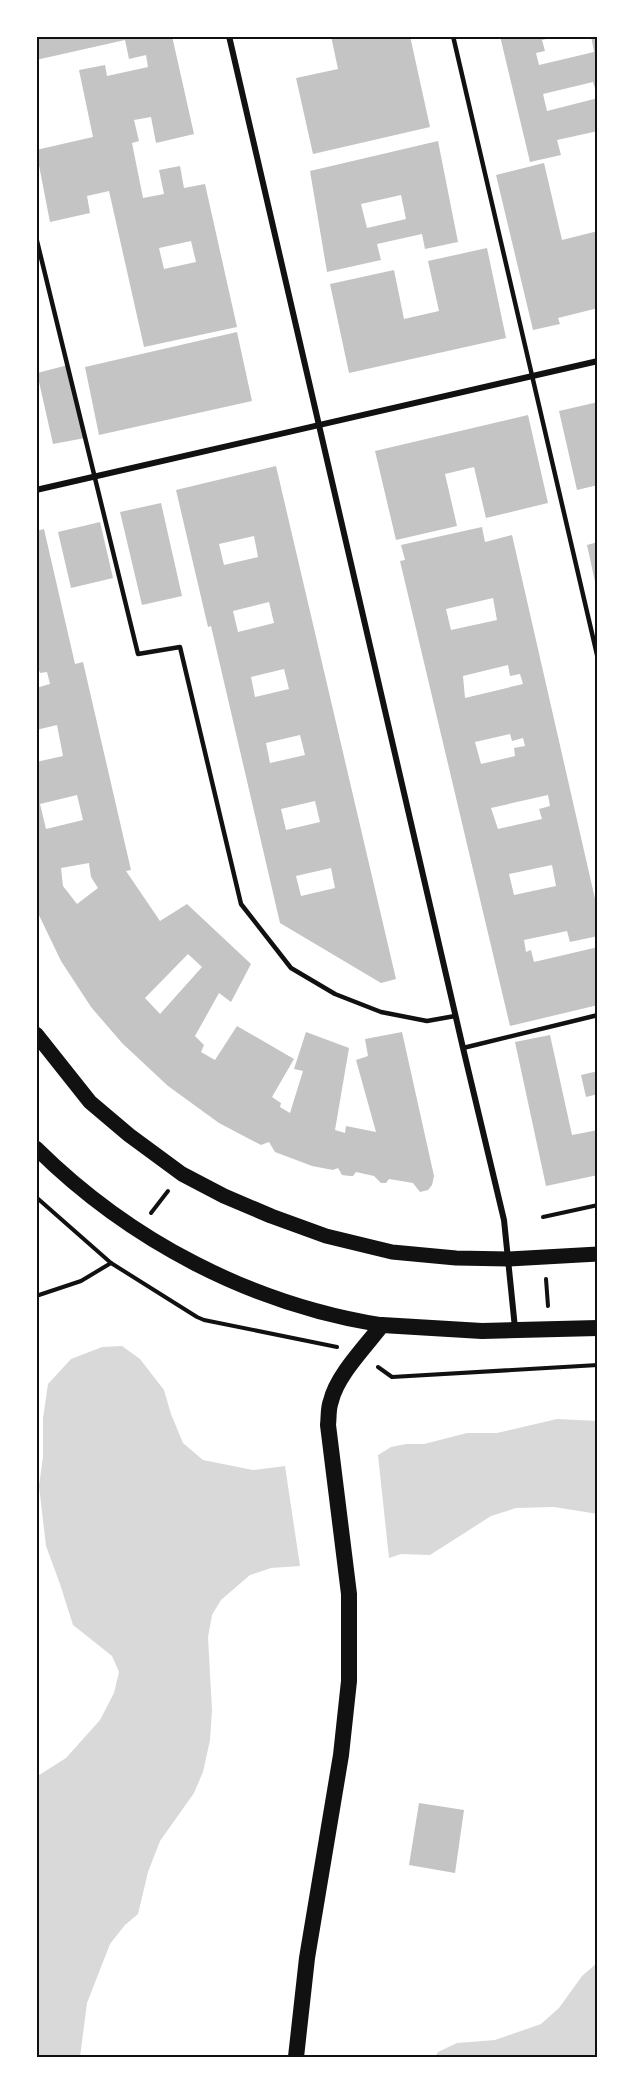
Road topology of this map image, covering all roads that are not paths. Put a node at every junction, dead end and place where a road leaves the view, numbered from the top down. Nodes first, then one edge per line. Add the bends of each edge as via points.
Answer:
1 (229, 36) edge
2 (453, 36) edge
3 (36, 237) edge
4 (598, 361) edge
5 (532, 376) junction
6 (319, 425) junction
7 (96, 476) junction
8 (36, 490) edge
9 (598, 659) edge
10 (598, 1015) edge
11 (455, 1016) junction
12 (36, 1034) edge
13 (463, 1048) junction
14 (36, 1148) edge
15 (598, 1254) edge
16 (509, 1259) junction
17 (382, 1325) junction
18 (598, 1328) edge
19 (515, 1331) junction
20 (296, 2057) edge

1 - 6 street
2 - 5 lane
3 - 7 lane
4 - 5 street
5 - 6 street
5 - 9 lane
6 - 7 street
6 - 11 street
7 - 8 street
7 - 11 lane via 138,654 180,647 241,904 291,969 335,994 381,1012 427,1021
10 - 13 lane
11 - 13 street
12 - 16 main road via 90,1102 182,1174 224,1196 326,1236 392,1252
13 - 16 street via 504,1220
14 - 17 main road via 114,1214 216,1274 300,1307
15 - 16 main road
16 - 19 street
17 - 19 highway
17 - 20 highway via 335,1388 328,1411 349,1594 349,1681
18 - 19 highway

